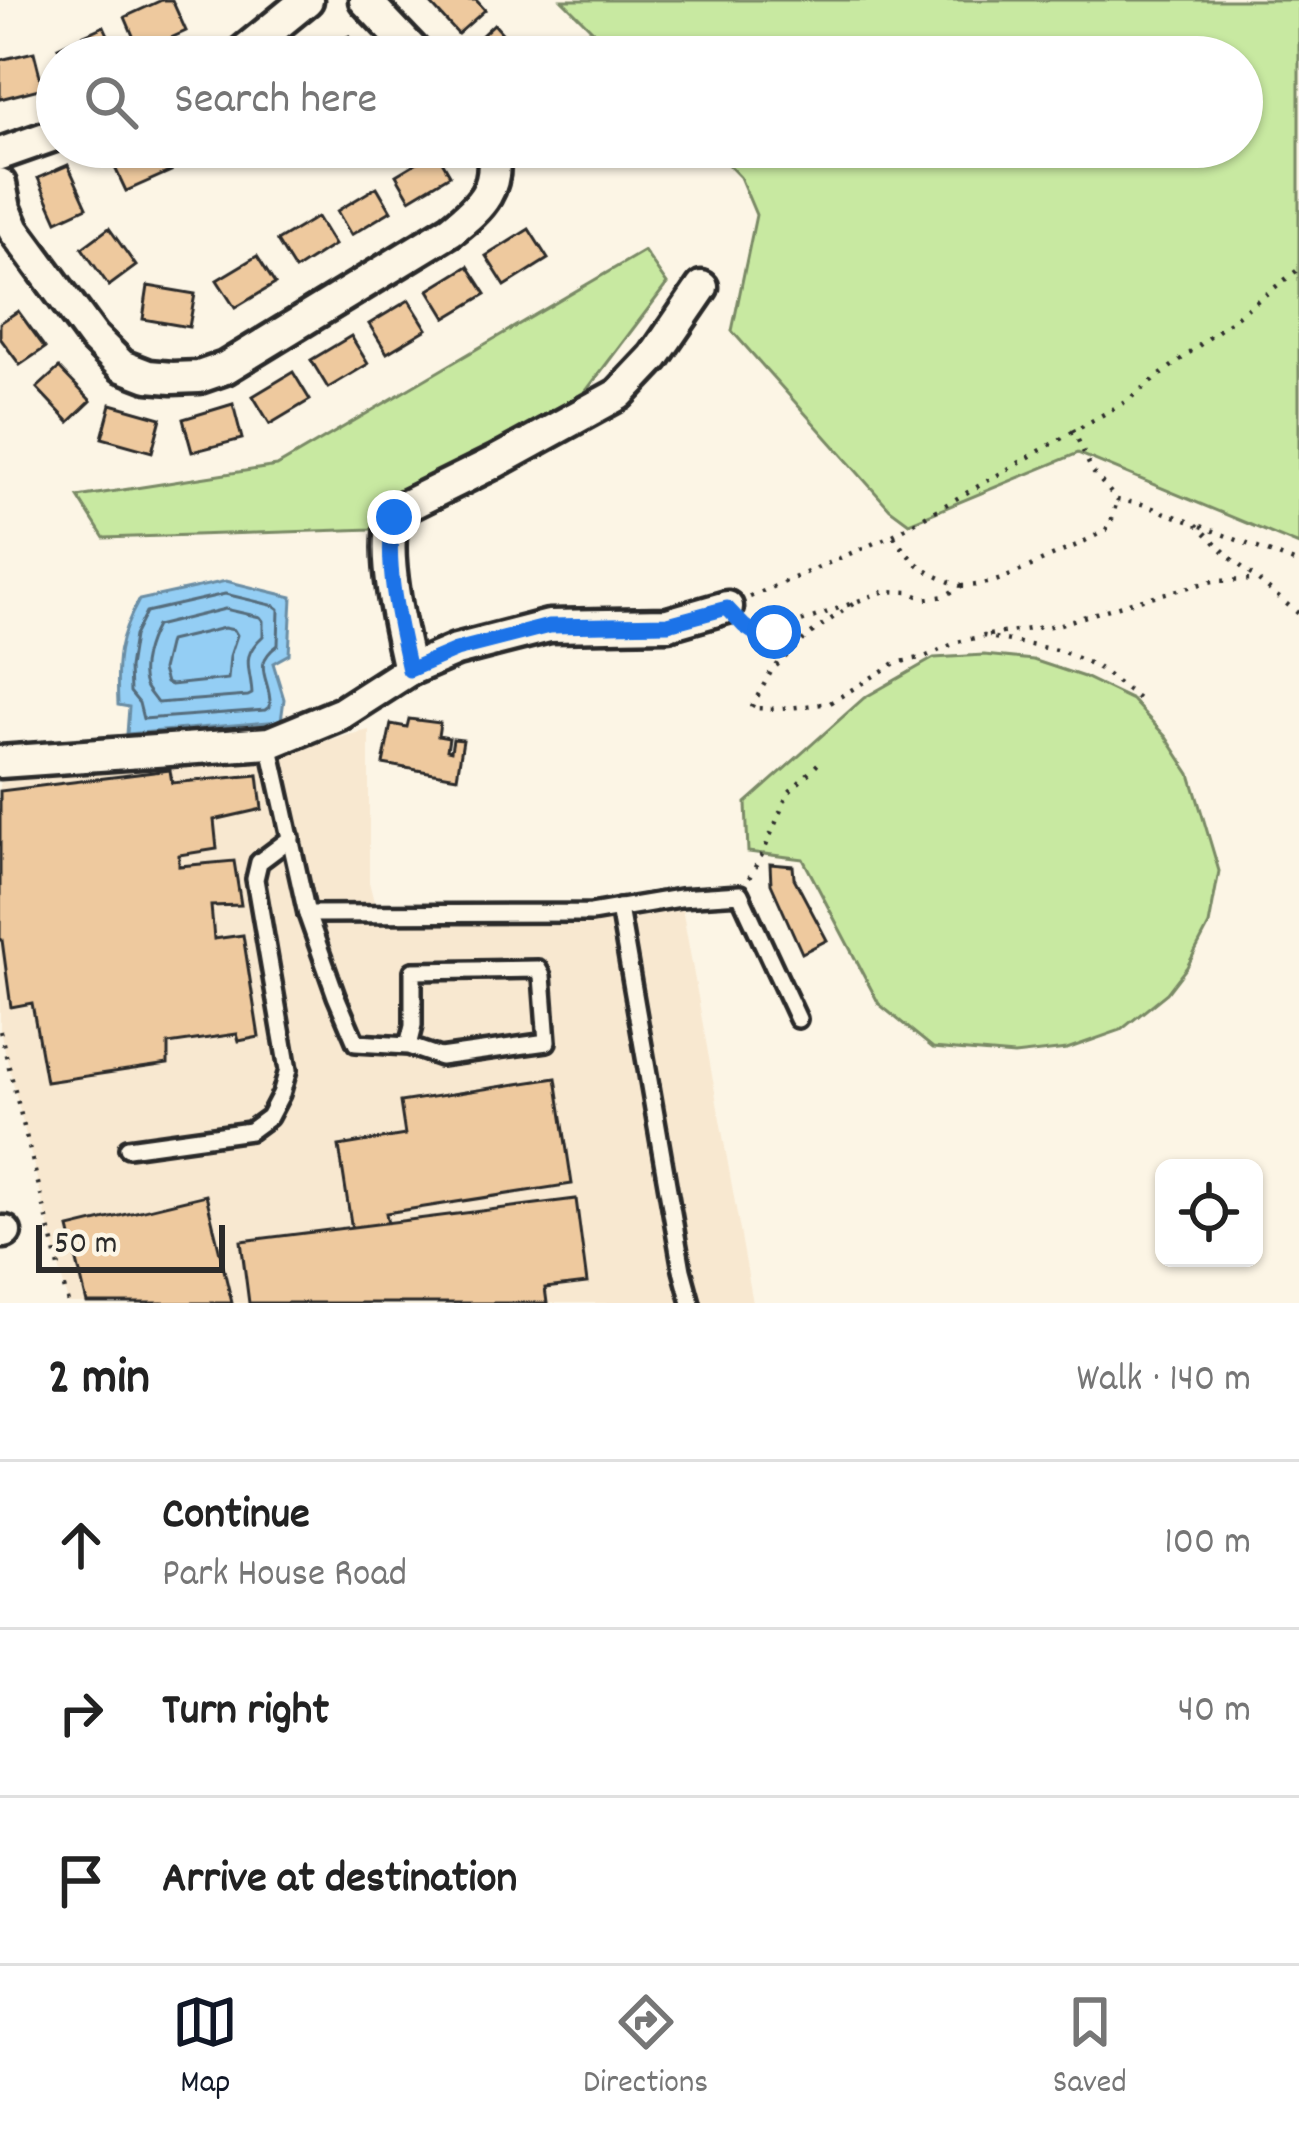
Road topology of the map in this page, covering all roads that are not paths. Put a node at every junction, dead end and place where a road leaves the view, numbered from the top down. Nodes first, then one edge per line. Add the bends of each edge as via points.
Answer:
1 (307, 0) edge
2 (365, 0) edge
3 (263, 36) edge
4 (399, 36) edge
5 (36, 141) edge
6 (0, 154) edge
7 (495, 168) edge
8 (0, 184) edge
9 (702, 287) dead end
10 (727, 608) road end
11 (409, 670) junction
12 (269, 743) junction
13 (0, 762) edge
14 (291, 838) junction
15 (619, 908) junction
16 (308, 914) junction
17 (798, 1018) dead end
18 (407, 1046) junction
19 (128, 1148) dead end
20 (691, 1303) edge

1 - 3 street
2 - 4 street
5 - 6 street
7 - 8 street via 483,201 451,230 200,377 148,376 122,366 14,230
9 - 11 street via 619,394 394,517 390,555
10 - 11 street via 668,624 549,626
11 - 12 street via 342,713
12 - 13 street
12 - 14 lane
14 - 16 lane
14 - 19 lane via 259,862 255,880 288,1070 269,1117 250,1131
15 - 16 lane
15 - 17 lane via 740,894
15 - 20 lane
16 - 18 lane via 356,1043
18 - 18 lane via 413,971 538,969 542,976 547,1042 440,1057

